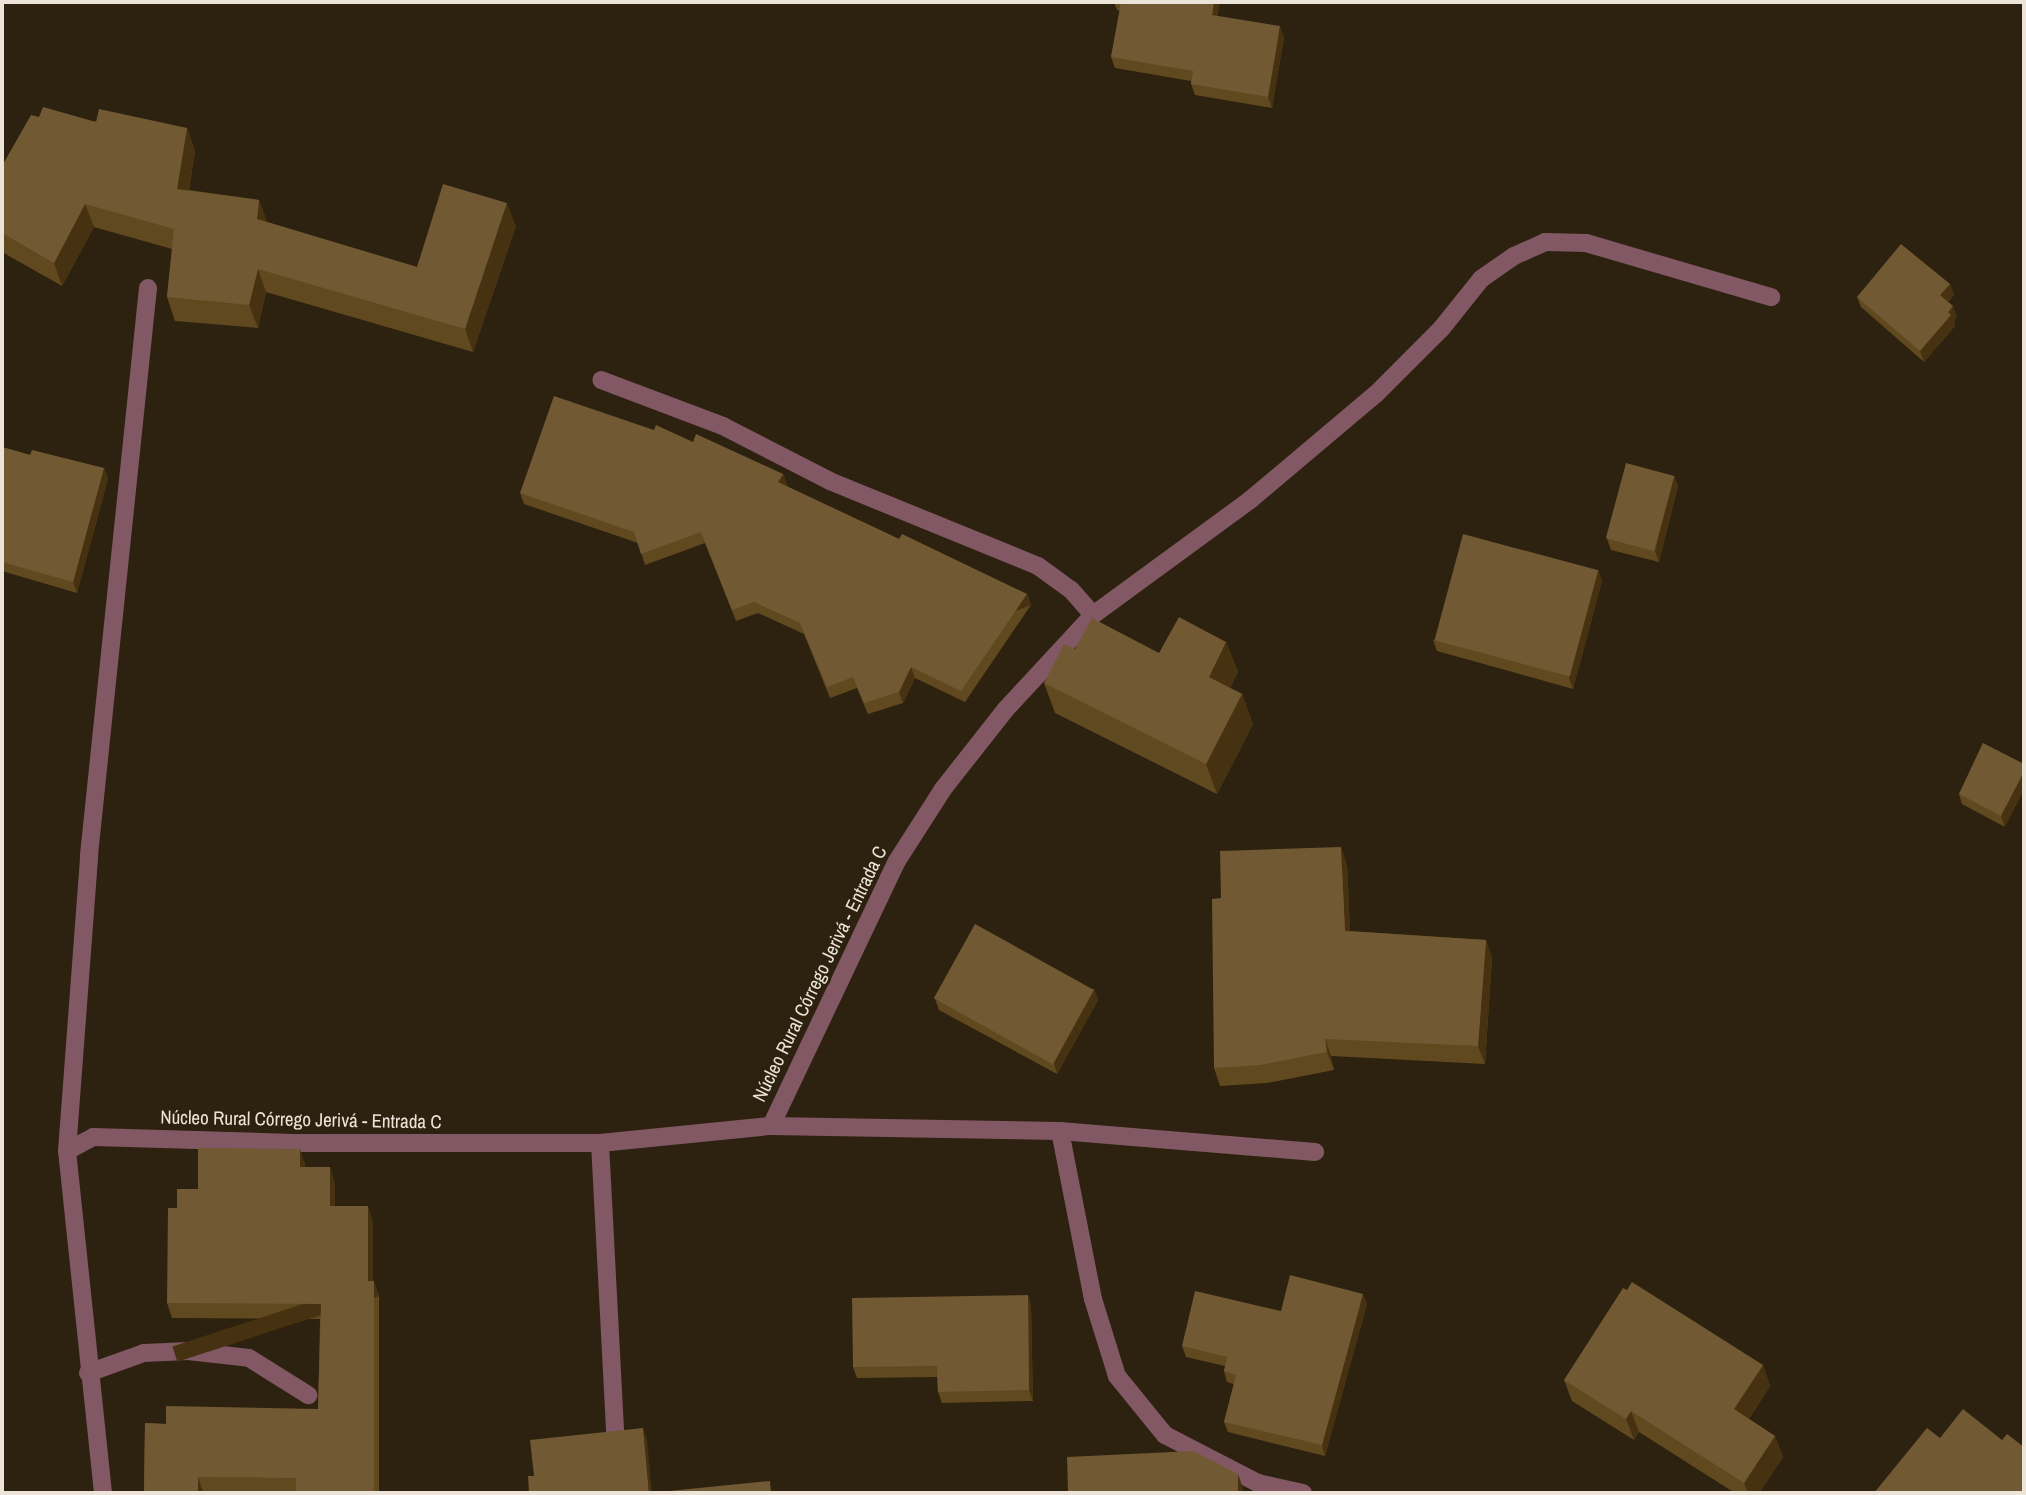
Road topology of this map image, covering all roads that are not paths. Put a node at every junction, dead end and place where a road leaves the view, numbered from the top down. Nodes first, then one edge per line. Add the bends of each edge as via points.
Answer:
1 (148, 288) dead end
2 (1771, 297) dead end
3 (601, 380) dead end
4 (1093, 615) junction
5 (771, 1126) junction
6 (1060, 1131) junction
7 (600, 1143) junction
8 (68, 1151) junction
9 (1315, 1152) dead end
10 (88, 1373) junction
11 (308, 1395) dead end
12 (615, 1433) edge
13 (103, 1493) edge
14 (1303, 1493) edge

1 - 8 street via 89,855
2 - 4 street, Núcleo Rural Córrego Jerivá - Entrada C via 1586,243 1545,242 1514,256 1481,279 1441,329 1376,394 1250,500
3 - 4 street via 723,426 831,481 1038,566 1071,590
4 - 5 street, Núcleo Rural Córrego Jerivá - Entrada C via 1006,709 943,789 903,850
5 - 6 street
5 - 7 street, Núcleo Rural Córrego Jerivá - Entrada C
6 - 9 street
6 - 14 street via 1093,1299 1117,1376 1165,1435 1258,1483
7 - 8 street, Núcleo Rural Córrego Jerivá - Entrada C via 300,1143 93,1137
7 - 12 street
8 - 10 street
10 - 11 street via 144,1353 188,1351 249,1358
10 - 13 street

